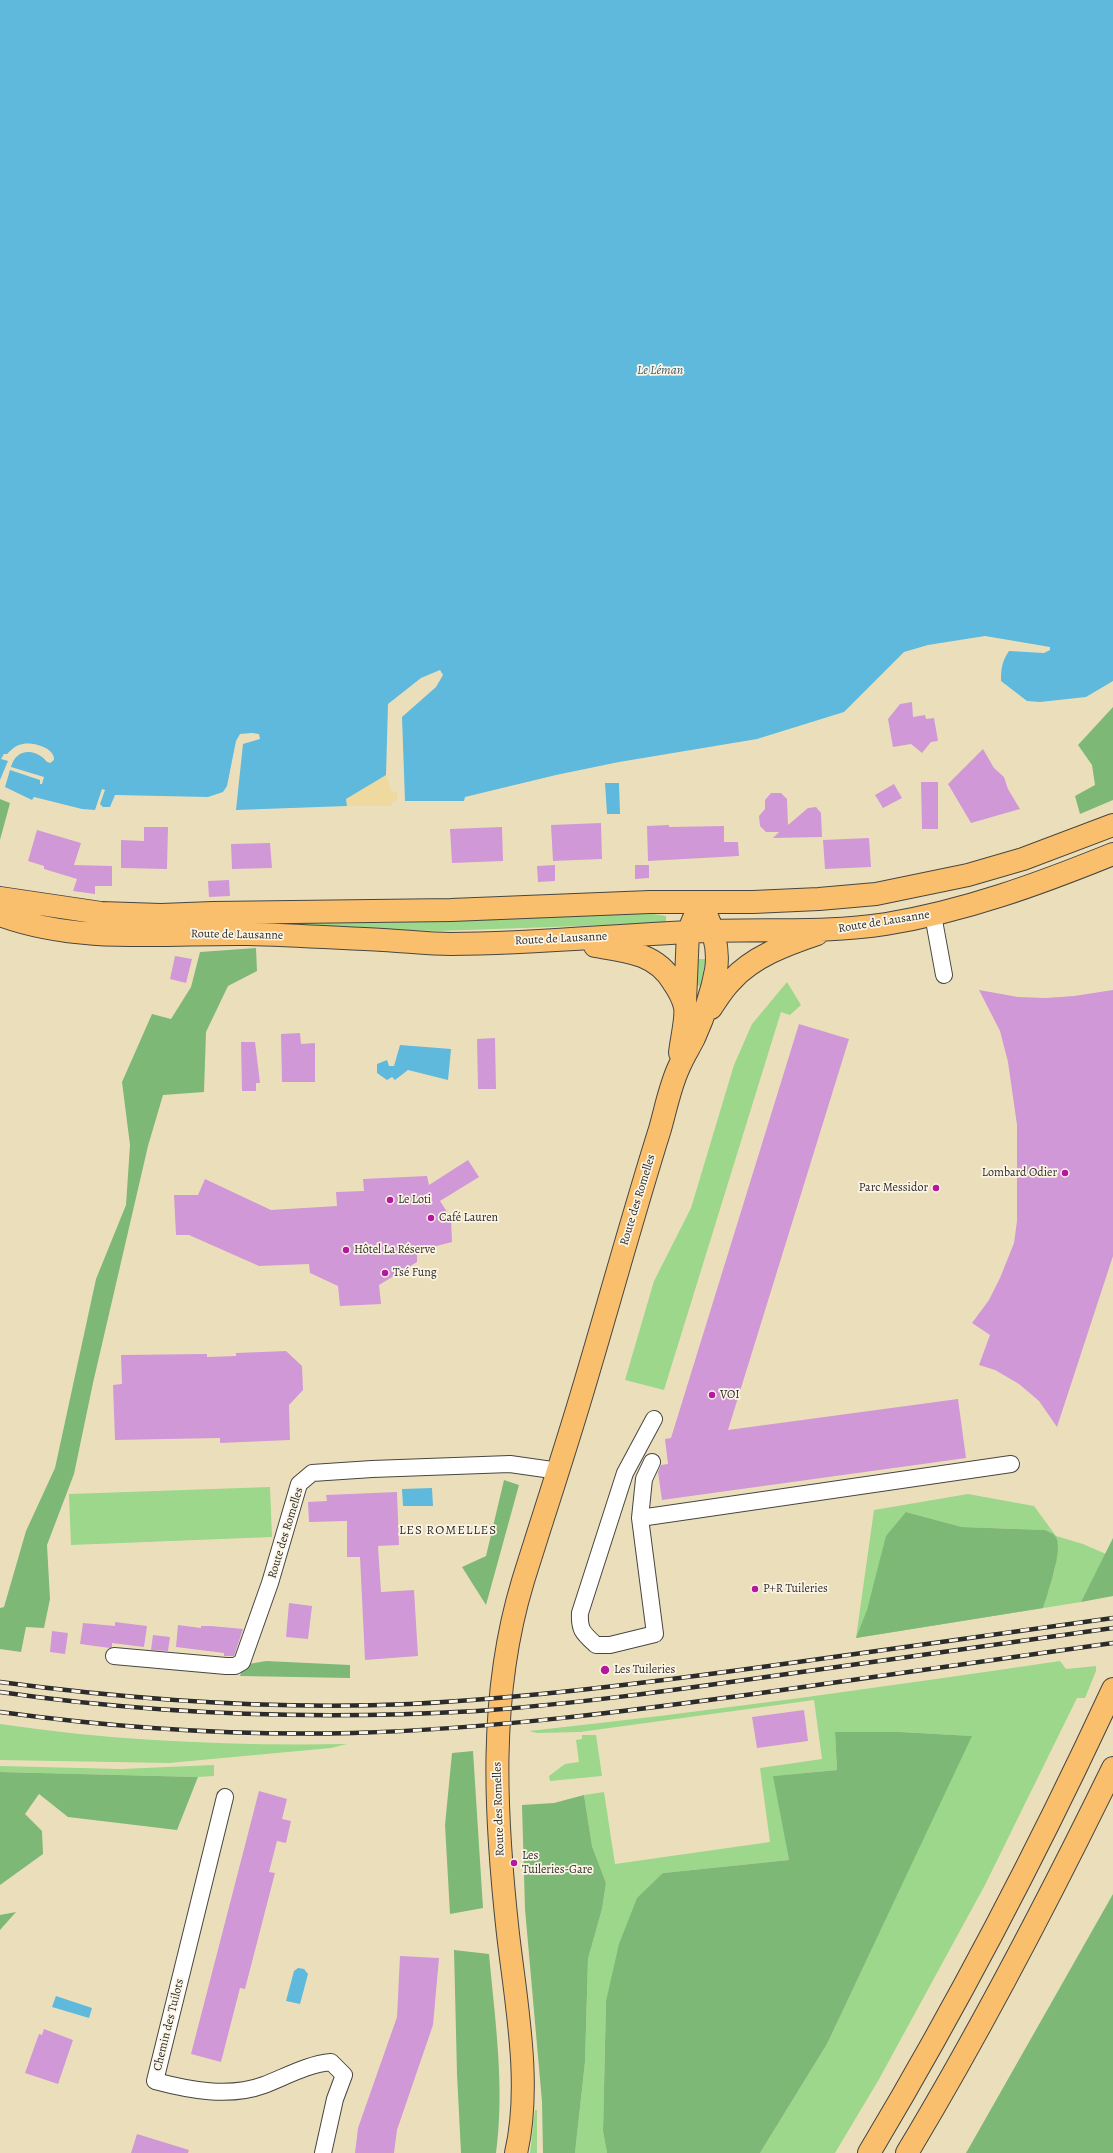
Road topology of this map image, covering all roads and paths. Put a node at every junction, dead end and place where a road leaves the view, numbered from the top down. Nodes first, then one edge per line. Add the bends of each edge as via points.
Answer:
1 (1113, 825) edge
2 (1113, 854) edge
3 (926, 884) junction
4 (0, 898) edge
5 (701, 902) junction
6 (0, 914) edge
7 (933, 915) junction
8 (830, 930) junction
9 (714, 931) junction
10 (688, 932) junction
11 (559, 940) junction
12 (944, 975) dead end
13 (685, 1008) junction
14 (699, 1025) junction
15 (678, 1068) junction
16 (654, 1419) dead end
17 (652, 1462) dead end
18 (1011, 1464) dead end
19 (558, 1471) junction
20 (640, 1518) junction
21 (114, 1656) dead end
22 (1113, 1689) edge
23 (1113, 1768) edge
24 (225, 1797) dead end
25 (323, 2153) edge
26 (516, 2153) edge
27 (868, 2153) edge
28 (907, 2153) edge

1 - 3 main road, Route de Lausanne via 1023,859
2 - 7 main road, Route de Lausanne via 1018,890
3 - 5 main road, Route de Lausanne via 876,894 819,899
3 - 7 main road
4 - 5 main road, Route de Lausanne via 102,913 161,915
5 - 9 main road, Route des Romelles
5 - 10 main road
6 - 11 main road, Route de Lausanne via 42,927 114,934 246,934 446,944
7 - 8 main road, Route de Lausanne
7 - 12 street
8 - 9 main road, Route de Lausanne
8 - 14 main road via 775,951 749,965 731,980
9 - 10 main road, Route de Lausanne
9 - 14 main road, Route des Romelles via 716,971
10 - 11 main road, Route de Lausanne
10 - 13 main road
11 - 13 main road via 644,956 667,973
13 - 15 main road
14 - 15 main road, Route des Romelles
15 - 19 main road, Route des Romelles
16 - 20 street via 625,1472 580,1612 579,1625 584,1635 596,1645 610,1645 655,1634
17 - 20 street via 644,1479
18 - 20 street
19 - 21 street, Route des Romelles via 510,1464 312,1473 299,1484 270,1583 242,1662 235,1666 226,1666
19 - 26 main road, Route des Romelles via 514,1611 501,1679 498,1718 500,1841 522,2084 521,2122
22 - 27 main road via 1002,1917
23 - 28 main road via 1077,1843 992,2005
24 - 25 street, Chemin des Tuilots via 155,2081 184,2089 242,2090 262,2086 316,2065 331,2062 344,2075 335,2099

